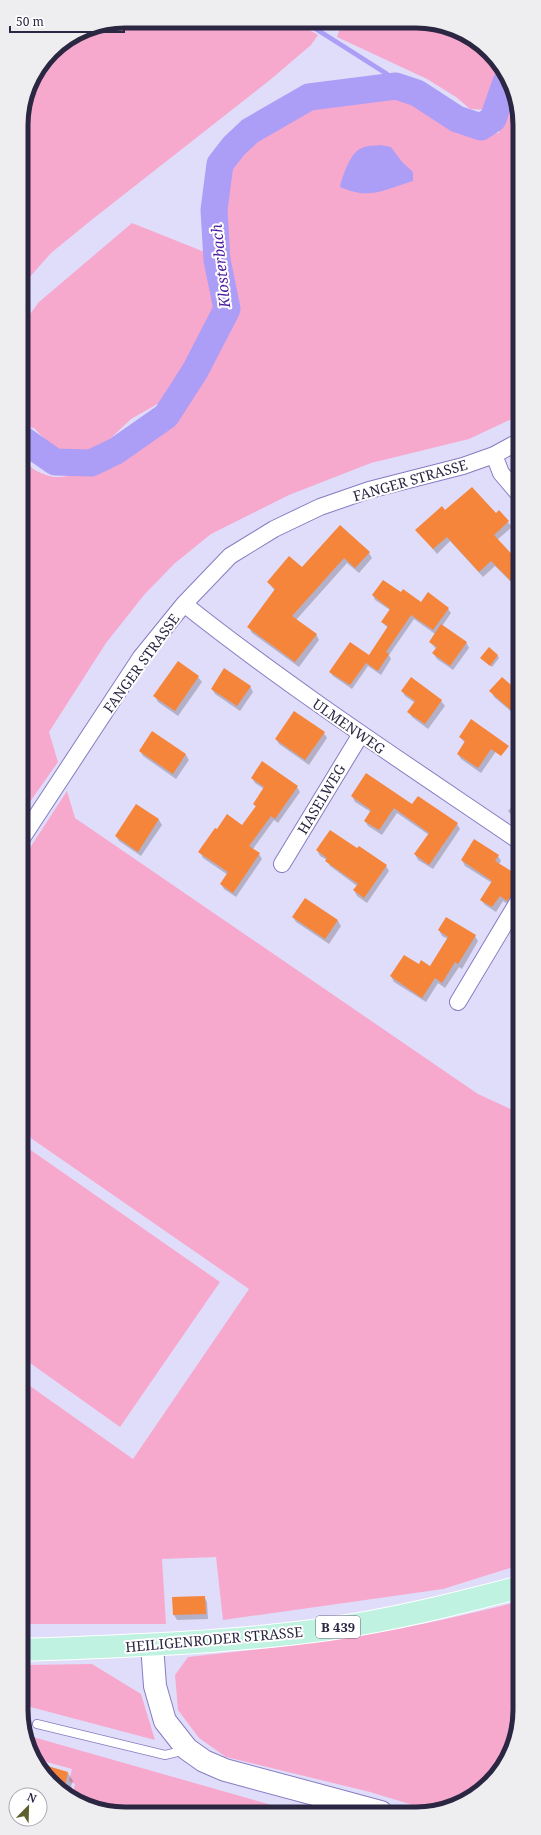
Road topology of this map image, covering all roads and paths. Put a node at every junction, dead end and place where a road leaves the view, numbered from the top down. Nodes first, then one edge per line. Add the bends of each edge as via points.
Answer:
1 (513, 445) edge
2 (494, 455) junction
3 (513, 487) edge
4 (184, 604) junction
5 (360, 734) junction
6 (28, 829) edge
7 (513, 838) edge
8 (282, 864) dead end
9 (513, 910) edge
10 (458, 1002) dead end
11 (513, 1589) edge
12 (152, 1645) junction
13 (28, 1650) edge
14 (37, 1724) dead end
15 (187, 1749) junction
16 (362, 1807) edge

1 - 2 street, FANGER STRASSE
2 - 3 street via 501,473
2 - 4 street, FANGER STRASSE via 369,490 300,516 230,556
4 - 5 street, ULMENWEG via 236,645
4 - 6 street, FANGER STRASSE via 142,657
5 - 7 street, ULMENWEG
5 - 8 street, HASELWEG
9 - 10 street
11 - 12 main road, HEILIGENRODER STRASSE / B 439 via 448,1606 328,1629 219,1641
12 - 13 main road, HEILIGENRODER STRASSE / B 439
12 - 15 street via 155,1686 165,1721
14 - 15 lane via 165,1755
15 - 16 street via 204,1761 225,1770

